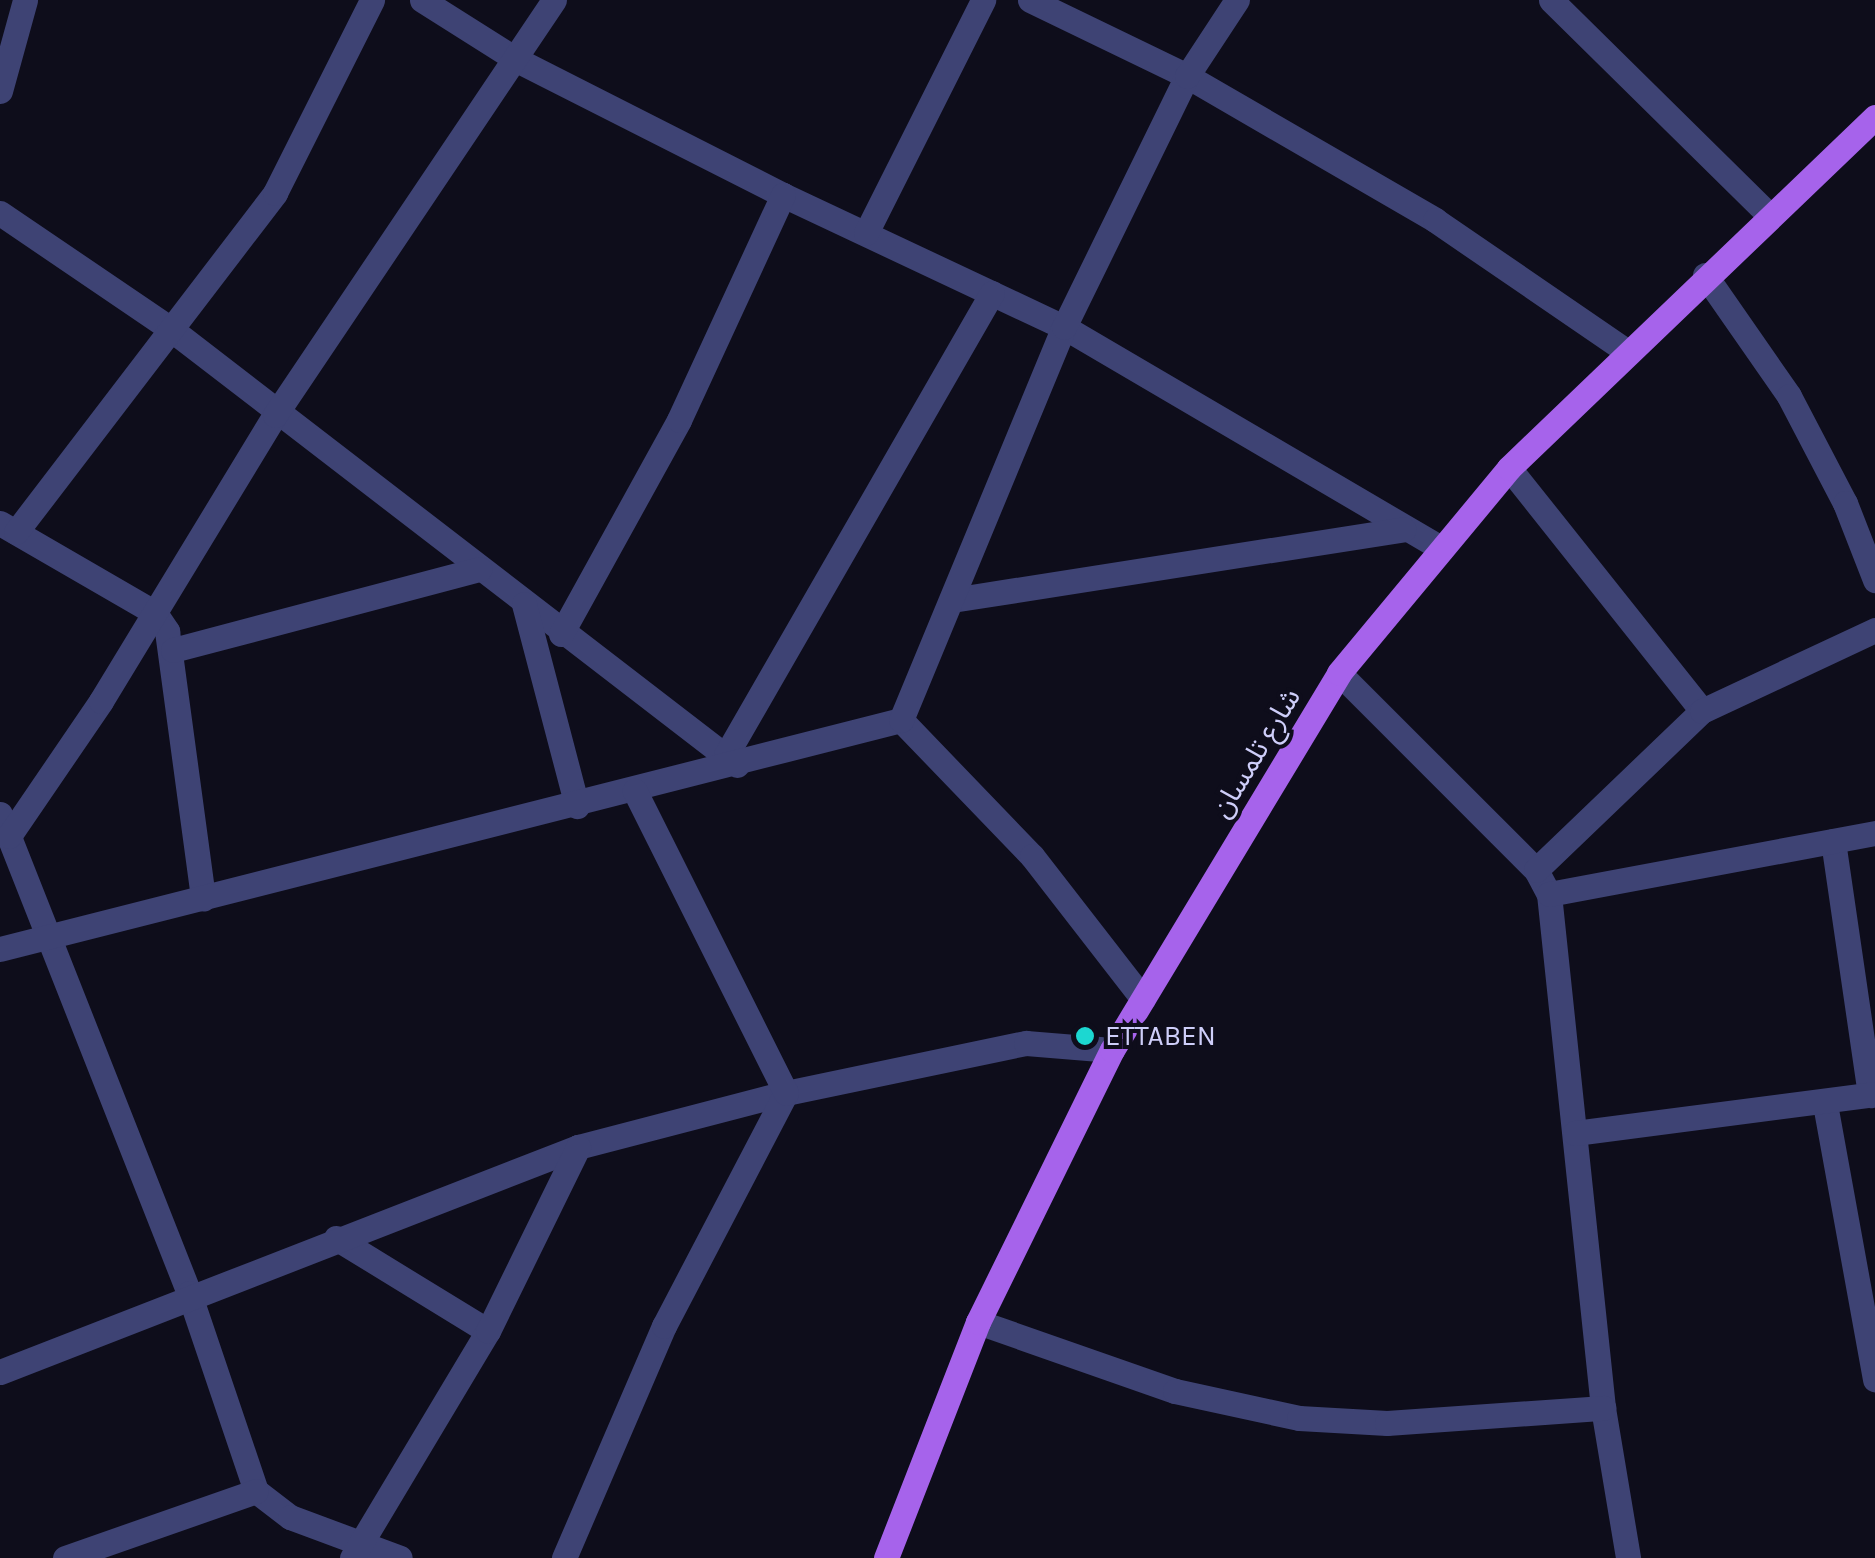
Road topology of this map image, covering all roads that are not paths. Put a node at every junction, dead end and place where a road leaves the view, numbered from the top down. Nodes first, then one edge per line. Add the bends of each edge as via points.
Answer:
1 (25, 0) edge
2 (372, 0) edge
3 (422, 0) edge
4 (554, 0) edge
5 (983, 0) edge
6 (1030, 0) edge
7 (1237, 0) edge
8 (1551, 0) edge
9 (518, 60) junction
10 (1187, 76) junction
11 (0, 90) edge
12 (1875, 118) edge
13 (783, 195) junction
14 (0, 213) edge
15 (1768, 214) junction
16 (866, 233) junction
17 (1705, 275) junction
18 (992, 293) junction
19 (1064, 327) junction
20 (172, 330) junction
21 (1624, 350) junction
22 (274, 414) junction
23 (1509, 468) junction
24 (8, 528) edge
25 (1403, 529) junction
26 (1442, 549) junction
27 (479, 569) junction
28 (1875, 580) edge
29 (952, 600) junction
30 (524, 604) junction
31 (155, 613) junction
32 (1875, 630) edge
33 (561, 634) junction
34 (172, 650) junction
35 (1339, 673) junction
36 (1702, 711) junction
37 (901, 720) junction
38 (732, 760) junction
39 (635, 791) junction
40 (578, 806) junction
41 (4, 825) edge
42 (1875, 833) edge
43 (1833, 841) junction
44 (1536, 870) junction
45 (1549, 894) junction
46 (203, 899) junction
47 (48, 936) junction
48 (0, 949) edge
49 (1142, 999) junction
50 (1112, 1050) junction
51 (786, 1093) junction
52 (1872, 1094) edge
53 (1825, 1104) junction
54 (1575, 1134) junction
55 (578, 1147) junction
56 (336, 1238) junction
57 (189, 1294) junction
58 (978, 1322) junction
59 (488, 1331) junction
60 (0, 1372) edge
61 (1875, 1380) edge
62 (1602, 1408) junction
63 (256, 1491) junction
64 (357, 1552) edge
65 (65, 1558) edge
66 (400, 1558) edge
67 (564, 1558) edge
68 (886, 1558) edge
69 (1628, 1558) edge

1 - 11 street
2 - 20 street via 275,193
3 - 9 street
4 - 9 street
5 - 16 street
6 - 10 street
7 - 10 street
8 - 15 street
9 - 13 street
9 - 22 street
10 - 19 street
10 - 21 street via 1435,220
12 - 15 main road, شارع تلمسان
13 - 16 street
13 - 33 street via 679,420
14 - 20 street
15 - 17 main road, شارع تلمسان
16 - 18 street
17 - 21 main road, شارع تلمسان
17 - 28 street via 1790,396 1845,503
18 - 19 street
18 - 38 street
19 - 25 street
19 - 29 street
20 - 22 street
20 - 24 street
21 - 23 main road, شارع تلمسان
22 - 27 street
22 - 31 street
23 - 26 main road, شارع تلمسان
23 - 36 street
24 - 31 street
25 - 26 street
25 - 29 street
26 - 35 main road, شارع تلمسان
27 - 30 street
27 - 34 street
29 - 37 street
30 - 33 street
30 - 40 street
31 - 34 street
31 - 41 street
32 - 36 street
33 - 38 street
34 - 46 street
35 - 44 street
35 - 49 main road, شارع تلمسان
36 - 44 street
37 - 38 street
37 - 49 street via 1032,856
38 - 39 street
39 - 40 street
39 - 51 street
40 - 46 street
41 - 47 street
42 - 43 street
43 - 45 street
43 - 52 street
44 - 45 street
45 - 54 street
46 - 47 street
47 - 48 street
47 - 57 street
49 - 50 main road, شارع تلمسان
50 - 51 street via 1026,1043
50 - 58 main road, شارع تلمسان
51 - 55 street
51 - 67 street via 664,1326
52 - 53 street
53 - 54 street
53 - 61 street
54 - 62 street
55 - 56 street
55 - 59 street
56 - 57 street
56 - 59 street
57 - 60 street
57 - 63 street
58 - 62 street via 1174,1390 1300,1418 1386,1422
58 - 68 main road, شارع تلمسان
59 - 64 street
62 - 69 street
63 - 64 street
63 - 65 street
64 - 66 street

